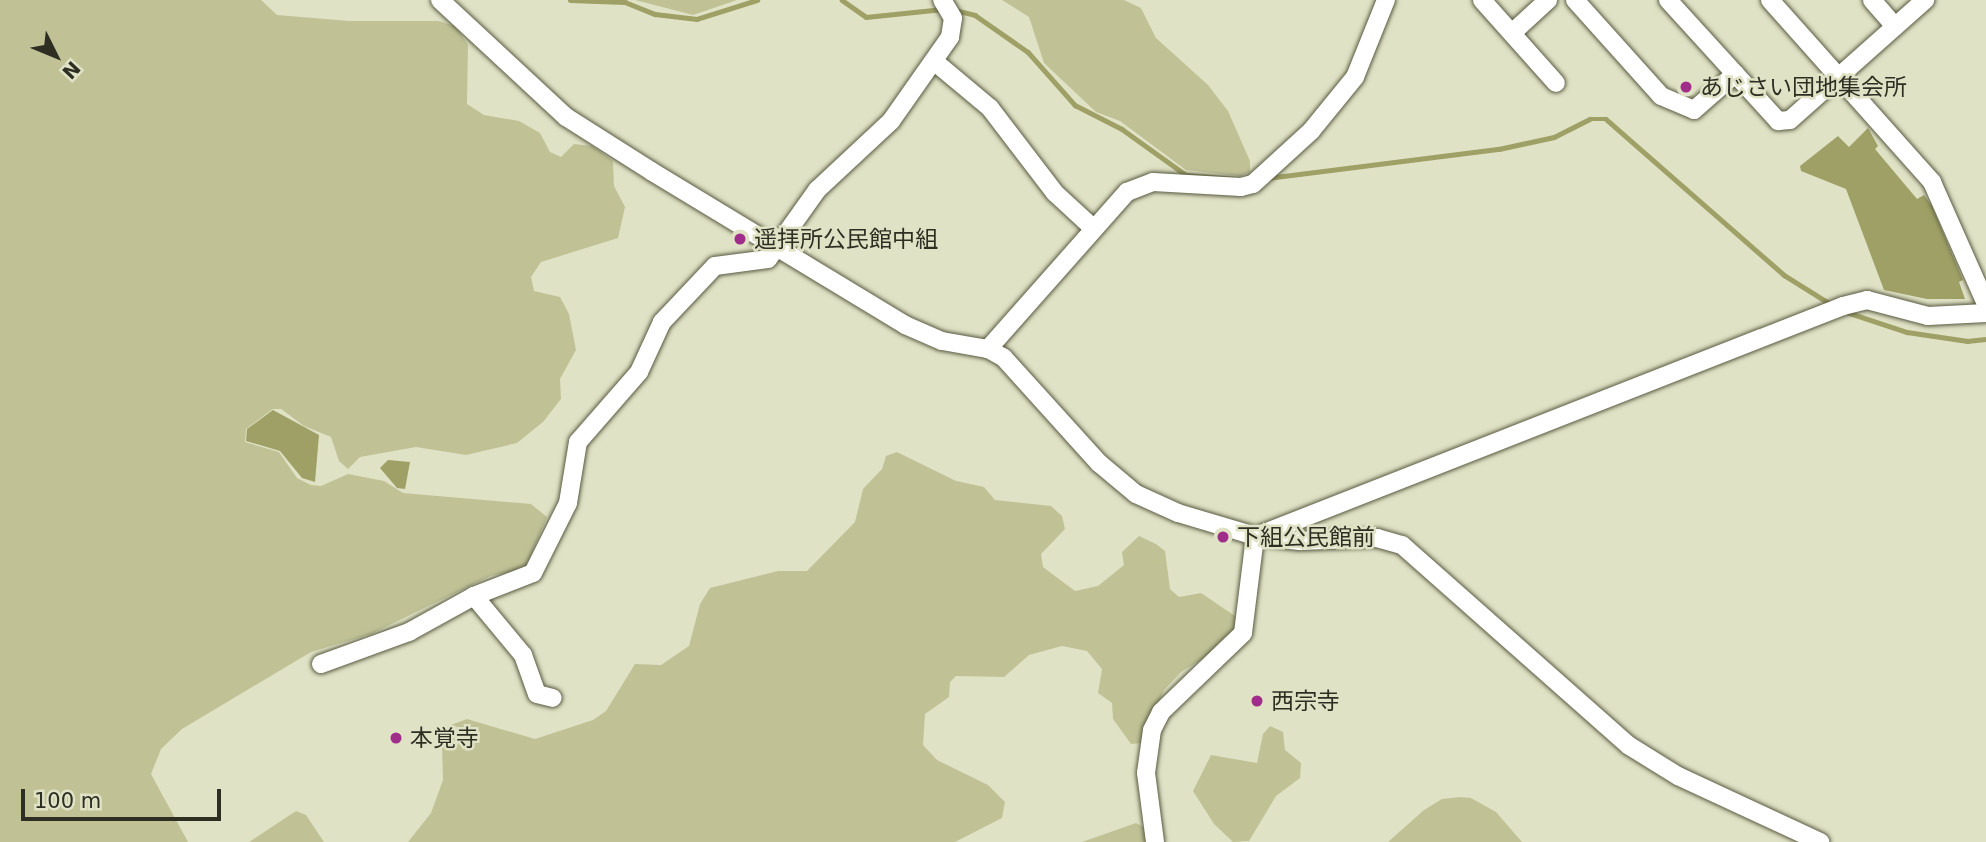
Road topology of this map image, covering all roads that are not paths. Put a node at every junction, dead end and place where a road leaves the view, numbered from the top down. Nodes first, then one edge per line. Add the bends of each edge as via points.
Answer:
1 (440, 0) edge
2 (1386, 0) edge
3 (1482, 0) edge
4 (1548, 0) edge
5 (1575, 0) edge
6 (1668, 0) edge
7 (1770, 0) edge
8 (1872, 0) edge
9 (1925, 0) edge
10 (946, 5) edge
11 (1895, 26) junction
12 (1512, 33) junction
13 (935, 62) junction
14 (1735, 74) junction
15 (1840, 78) junction
16 (1556, 83) dead end
17 (1094, 229) junction
18 (779, 248) junction
19 (1986, 304) edge
20 (1986, 313) edge
21 (988, 349) junction
22 (1255, 536) junction
23 (474, 596) junction
24 (321, 664) dead end
25 (553, 698) dead end
26 (1155, 842) edge
27 (1820, 842) edge

1 - 18 street via 566,117
2 - 17 street via 1355,77 1311,131 1259,179 1241,187 1153,182 1127,192
3 - 12 street
4 - 12 street
5 - 14 street via 1661,96 1694,110
6 - 14 street
7 - 15 street
8 - 11 street
9 - 11 street
10 - 13 street via 950,37
11 - 15 street
12 - 16 street
13 - 17 street via 990,108 1055,193
13 - 18 street via 891,121 817,190
14 - 15 street via 1778,121 1790,120
15 - 19 street via 1932,182
17 - 21 street
18 - 21 street via 912,328 943,341
18 - 23 street via 768,259 715,266 662,322 639,372 578,442 568,503 533,573
20 - 22 street via 1928,316 1867,300 1836,308
21 - 22 street via 1004,358 1098,463 1136,494 1178,513
22 - 26 street via 1243,633 1161,712 1152,730 1146,773
22 - 27 street via 1300,541 1377,538 1402,545 1628,746 1678,776
23 - 24 street via 409,632
23 - 25 street via 523,655 537,694

